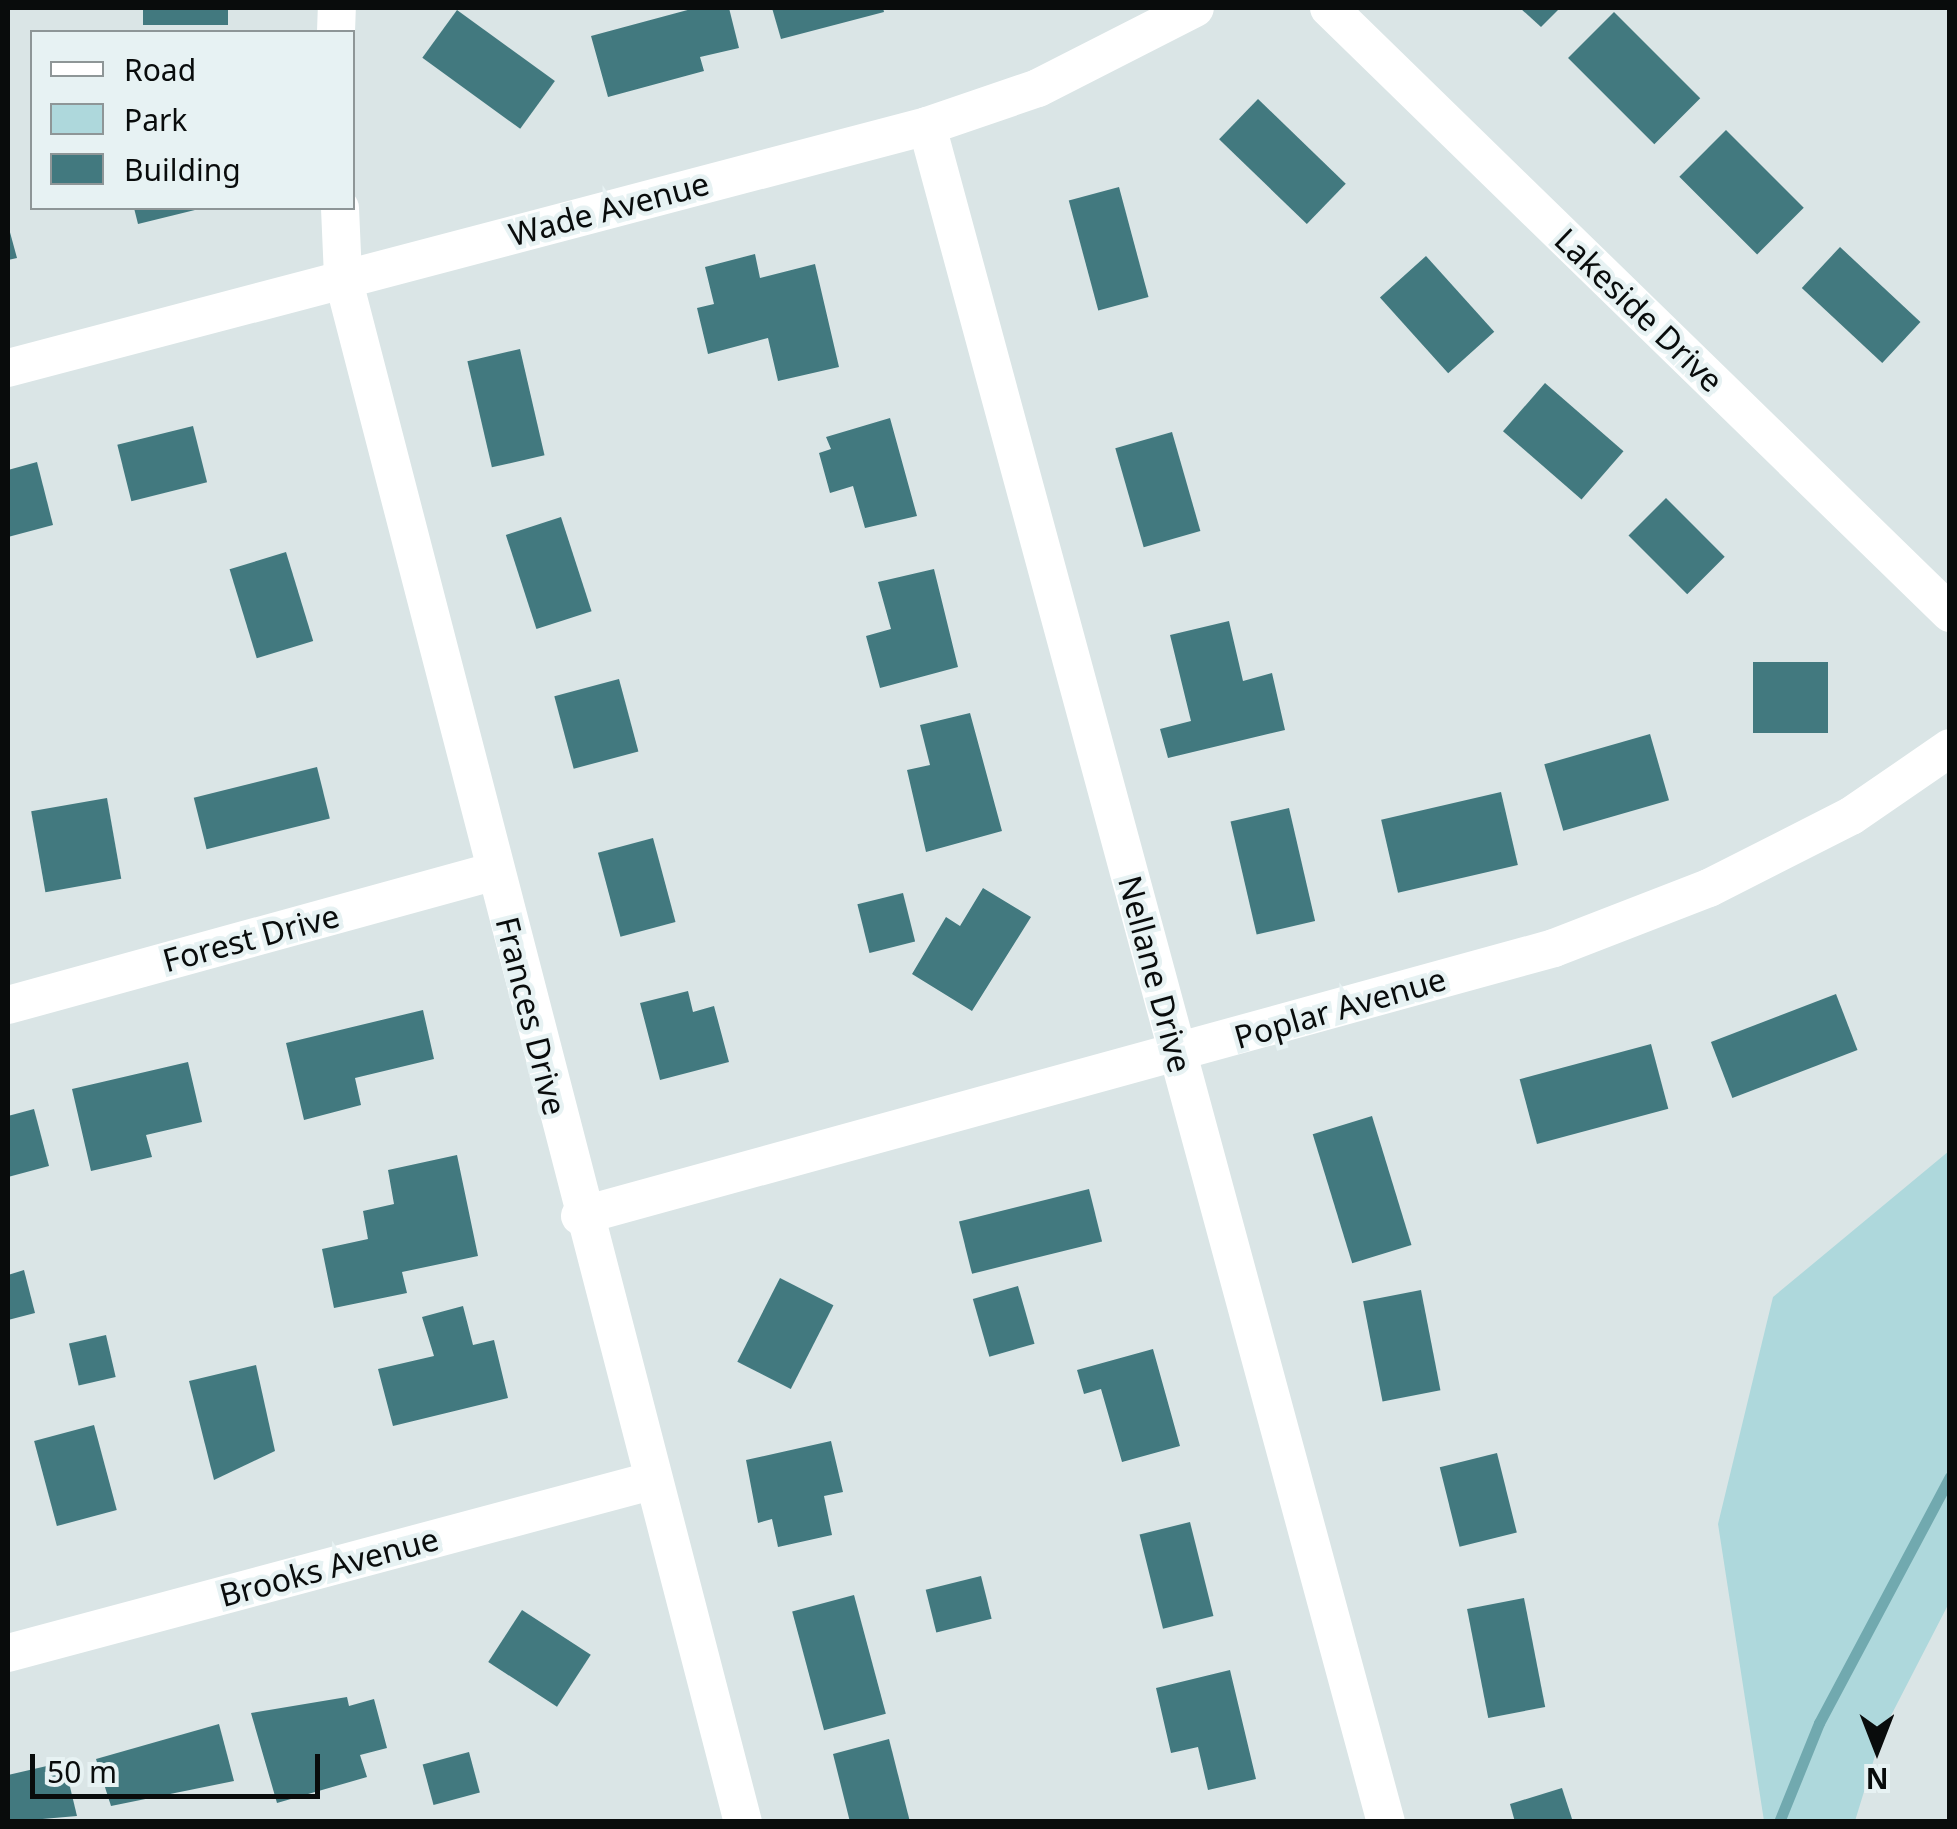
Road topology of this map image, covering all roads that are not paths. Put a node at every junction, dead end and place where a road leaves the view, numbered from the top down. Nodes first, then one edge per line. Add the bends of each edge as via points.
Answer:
1 (1195, 8) edge
2 (1329, 8) edge
3 (927, 126) junction
4 (340, 210) edge
5 (343, 278) junction
6 (8, 368) edge
7 (1950, 613) edge
8 (1950, 748) edge
9 (495, 871) junction
10 (8, 1005) edge
11 (1176, 1054) junction
12 (580, 1216) junction
13 (652, 1481) junction
14 (8, 1653) edge
15 (743, 1822) edge
16 (1386, 1822) edge

1 - 3 street, Wade Avenue via 1038,88
2 - 7 street, Lakeside Drive
3 - 5 street, Wade Avenue
3 - 11 street, Nellane Drive
4 - 5 street, Frances Drive
5 - 6 street, Wade Avenue
5 - 9 street, Frances Drive
8 - 11 street, Poplar Avenue via 1851,816 1709,888 1554,948
9 - 10 street, Forest Drive
9 - 12 street, Frances Drive
11 - 12 street, Poplar Avenue
11 - 16 street, Nellane Drive
12 - 13 street, Frances Drive
13 - 14 street, Brooks Avenue
13 - 15 street, Frances Drive

